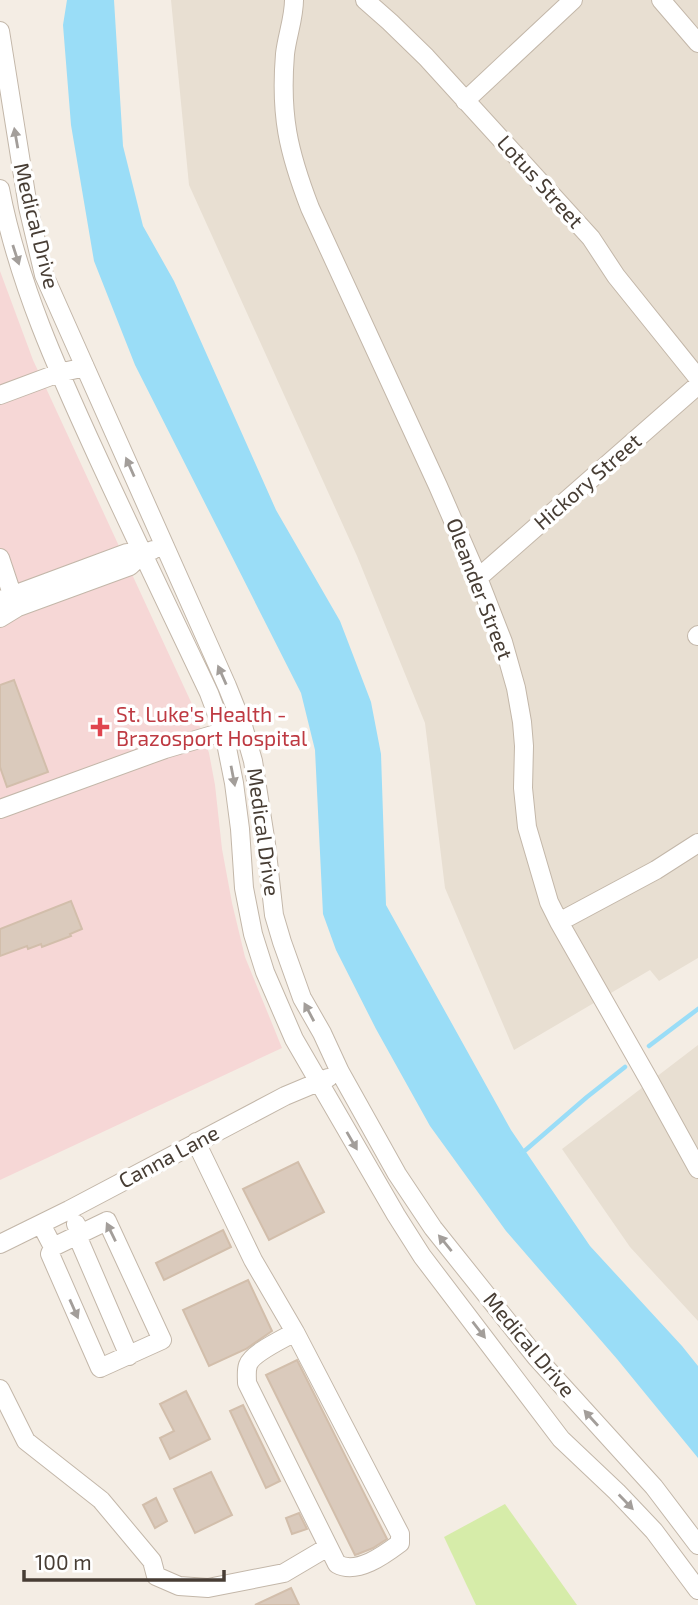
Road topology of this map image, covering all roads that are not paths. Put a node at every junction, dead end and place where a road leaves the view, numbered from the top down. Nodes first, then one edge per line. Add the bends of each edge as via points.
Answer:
1 (294, 0) edge
2 (365, 0) edge
3 (572, 0) edge
4 (661, 0) edge
5 (0, 31) edge
6 (698, 43) edge
7 (465, 101) junction
8 (0, 189) edge
9 (85, 367) junction
10 (59, 373) junction
11 (698, 379) edge
12 (698, 385) edge
13 (0, 395) edge
14 (164, 545) junction
15 (143, 554) junction
16 (0, 558) edge
17 (478, 578) junction
18 (10, 600) edge
19 (0, 618) edge
20 (243, 726) junction
21 (224, 733) junction
22 (0, 809) edge
23 (698, 843) edge
24 (559, 922) junction
25 (340, 1072) junction
26 (318, 1082) junction
27 (196, 1142) junction
28 (698, 1169) edge
29 (69, 1210) junction
30 (41, 1224) junction
31 (80, 1233) junction
32 (0, 1244) edge
33 (53, 1247) junction
34 (295, 1332) junction
35 (130, 1356) junction
36 (0, 1389) edge
37 (698, 1545) edge
38 (328, 1547) junction
39 (698, 1590) edge

1 - 17 street, Oleander Street via 282,99 299,179
2 - 7 street, Lotus Street
3 - 7 street
4 - 6 street
9 -> 5 street, Medical Drive via 44,275 28,207
7 - 11 street, Lotus Street via 591,238 615,276
8 -> 10 street, Medical Drive via 7,226
9 - 10 street
14 -> 9 street, Medical Drive
10 - 13 street
10 - 15 street, Medical Drive
12 - 17 street, Hickory Street
14 - 15 street
20 -> 14 street, Medical Drive
15 - 18 street via 130,566
15 - 21 street, Medical Drive
16 - 18 street
17 - 24 street, Oleander Street via 516,688 527,827
18 - 19 street
20 - 21 street
25 -> 20 street, Medical Drive via 302,998 274,915 260,796
21 - 22 street via 165,749
21 -> 26 street, Medical Drive via 253,934 280,1009
23 - 24 street
24 - 28 street, Oleander Street
25 - 26 street, Canna Lane
37 -> 25 street, Medical Drive via 654,1488 536,1357 433,1228
26 - 27 street, Canna Lane
26 -> 39 street, Medical Drive via 422,1256 561,1439 654,1531
27 - 29 street, Canna Lane
27 - 34 street via 253,1259
29 - 30 street, Canna Lane
29 - 31 street
30 - 32 street, Canna Lane
30 - 33 street
31 - 33 street
31 - 35 street via 79,1240
35 -> 31 street via 162,1340 107,1222
33 -> 35 street via 50,1254 100,1368
34 - 38 street via 252,1358 247,1383
34 - 38 street via 400,1534 400,1543 389,1551 353,1568 337,1564
36 - 38 street via 26,1441 100,1500 152,1561 156,1576 179,1586 208,1588 284,1573

